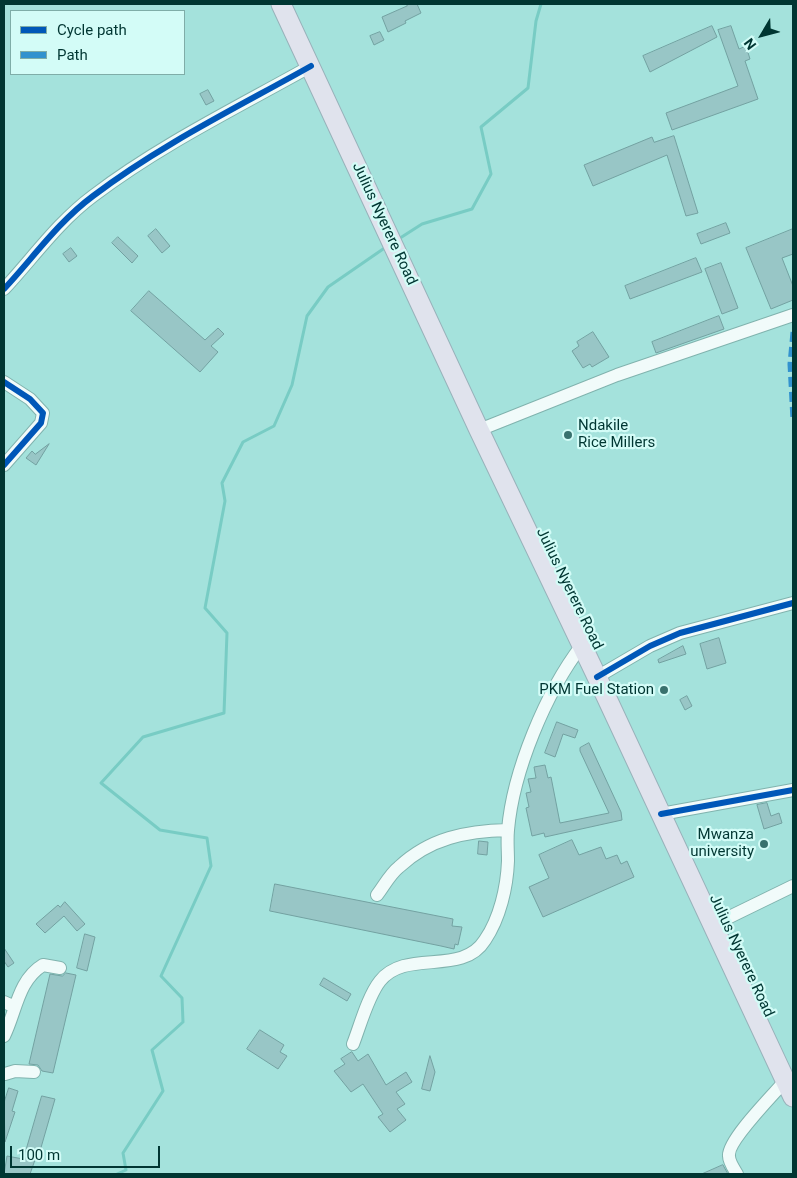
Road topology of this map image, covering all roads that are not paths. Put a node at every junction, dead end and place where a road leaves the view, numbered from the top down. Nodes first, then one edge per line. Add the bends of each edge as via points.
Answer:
1 (281, 4) edge
2 (311, 66) junction
3 (4, 289) edge
4 (793, 315) edge
5 (4, 382) edge
6 (479, 430) junction
7 (4, 465) edge
8 (793, 603) edge
9 (582, 645) junction
10 (597, 677) junction
11 (793, 790) edge
12 (661, 814) junction
13 (508, 830) junction
14 (793, 886) edge
15 (377, 895) dead end
16 (712, 925) junction
17 (60, 968) dead end
18 (10, 1005) edge
19 (4, 1036) edge
20 (353, 1044) dead end
21 (34, 1072) dead end
22 (4, 1075) edge
23 (789, 1089) edge
24 (737, 1174) edge

1 - 2 highway, Julius Nyerere Road
2 - 3 street via 186,136 92,196 55,230
2 - 6 highway, Julius Nyerere Road
4 - 6 street via 617,375
5 - 7 street via 30,399 42,414 41,423
6 - 9 highway, Julius Nyerere Road
8 - 10 street via 680,633 638,652
9 - 10 highway, Julius Nyerere Road
9 - 13 street via 554,687 526,754
10 - 12 highway, Julius Nyerere Road
11 - 12 street
12 - 16 highway, Julius Nyerere Road
13 - 15 street via 458,834 426,848 398,867
13 - 20 street via 506,884 492,928 484,942 476,951 460,959 411,963 389,972 376,986
14 - 16 street
16 - 23 highway, Julius Nyerere Road
17 - 18 street via 43,964 37,968
18 - 19 street
21 - 22 street via 15,1071
23 - 24 street via 741,1131 730,1148 728,1156

